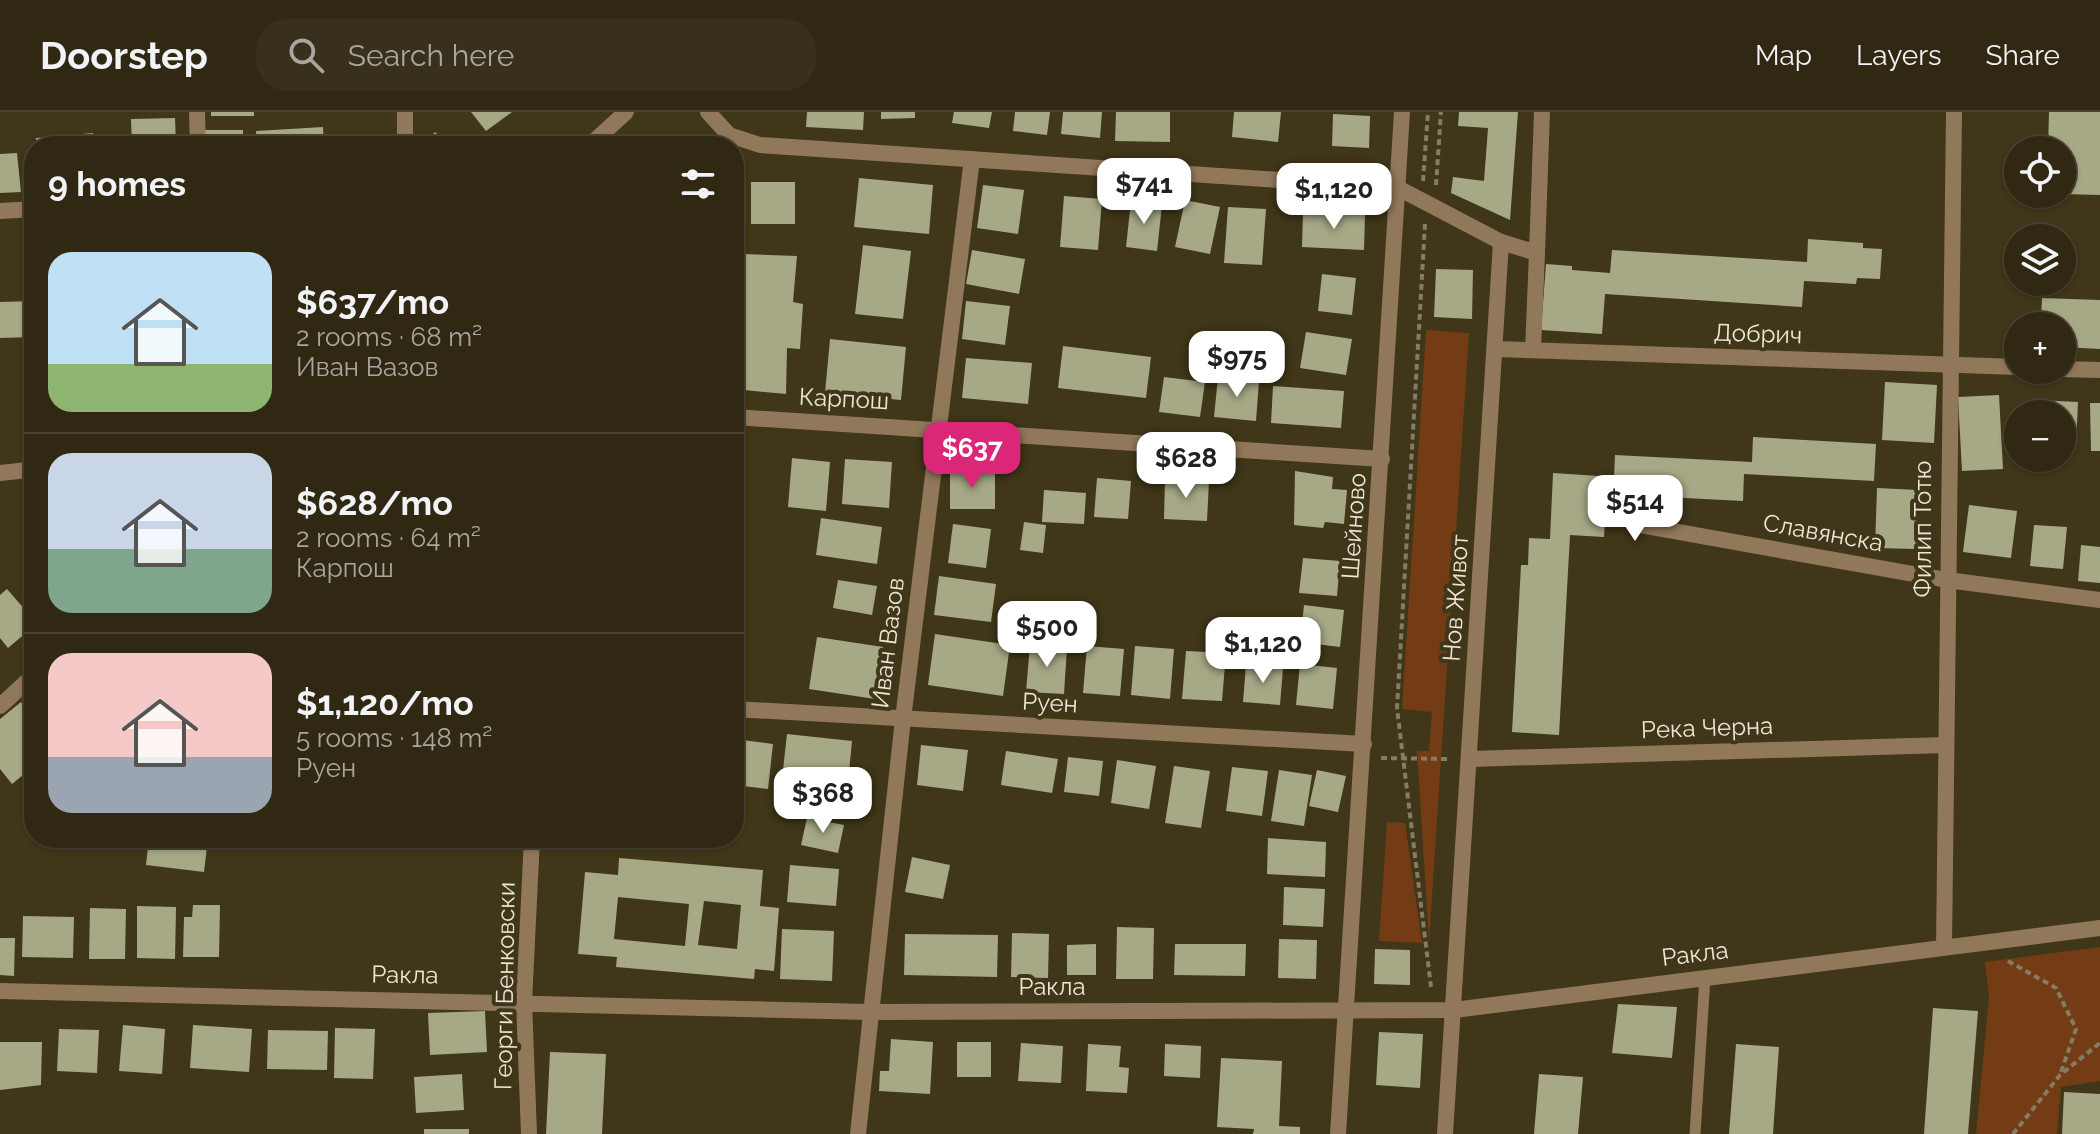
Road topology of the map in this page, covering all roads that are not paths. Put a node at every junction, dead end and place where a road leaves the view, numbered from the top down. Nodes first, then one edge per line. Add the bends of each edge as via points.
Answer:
1 (197, 112) edge
2 (405, 112) edge
3 (626, 112) edge
4 (708, 112) edge
5 (1402, 112) edge
6 (1542, 112) edge
7 (1954, 112) edge
8 (198, 136) edge
9 (405, 136) edge
10 (600, 136) edge
11 (732, 136) edge
12 (744, 140) edge
13 (972, 159) junction
14 (1398, 188) junction
15 (24, 210) edge
16 (0, 211) edge
17 (1501, 242) junction
18 (1537, 253) junction
19 (1496, 349) junction
20 (1533, 350) junction
21 (1948, 365) junction
22 (2004, 367) edge
23 (2076, 369) edge
24 (2100, 370) edge
25 (744, 418) edge
26 (937, 429) junction
27 (1382, 459) junction
28 (24, 470) edge
29 (0, 473) edge
30 (1634, 524) dead end
31 (1947, 580) junction
32 (2100, 600) edge
33 (24, 684) edge
34 (0, 706) edge
35 (744, 710) edge
36 (903, 719) junction
37 (1945, 745) junction
38 (1363, 751) junction
39 (1470, 759) junction
40 (532, 848) edge
41 (2100, 928) edge
42 (1944, 947) junction
43 (1705, 977) junction
44 (0, 991) edge
45 (524, 1002) junction
46 (1346, 1009) junction
47 (1454, 1010) junction
48 (869, 1012) junction
49 (529, 1134) edge
50 (858, 1134) edge
51 (1338, 1134) edge
52 (1445, 1134) edge
53 (1695, 1134) edge

1 - 8 street
2 - 9 street
3 - 10 street
4 - 11 street
5 - 14 street, Шейново
6 - 18 street
7 - 21 street, Филип Тотю
12 - 13 street
13 - 14 street
13 - 26 street, Иван Вазов
14 - 17 street
14 - 27 street, Шейново
15 - 16 street
17 - 18 street
17 - 19 street, Нов Живот
18 - 20 street
19 - 20 street, Добрич
19 - 39 street, Нов Живот
20 - 21 street, Добрич
21 - 22 street, Добрич
21 - 31 street, Филип Тотю
23 - 24 street
25 - 26 street, Карпош
26 - 27 street, Карпош
26 - 36 street, Иван Вазов
27 - 38 street, Шейново
28 - 29 street
30 - 31 street, Славянска
31 - 32 street, Славянска
31 - 37 street, Филип Тотю
33 - 34 street
35 - 36 street, Руен
36 - 38 street, Руен
36 - 48 street, Иван Вазов
37 - 39 street, Река Черна
37 - 42 street, Филип Тотю
38 - 46 street, Шейново
39 - 47 street, Нов Живот
40 - 45 street, Георги Бенковски
41 - 42 street, Ракла
42 - 43 street, Ракла
43 - 47 street, Ракла
43 - 53 lane
44 - 45 street, Ракла
45 - 48 street, Ракла
45 - 49 street, Георги Бенковски
46 - 47 street, Ракла
46 - 48 street, Ракла
46 - 51 street, Шейново
47 - 52 street, Нов Живот
48 - 50 street, Иван Вазов

